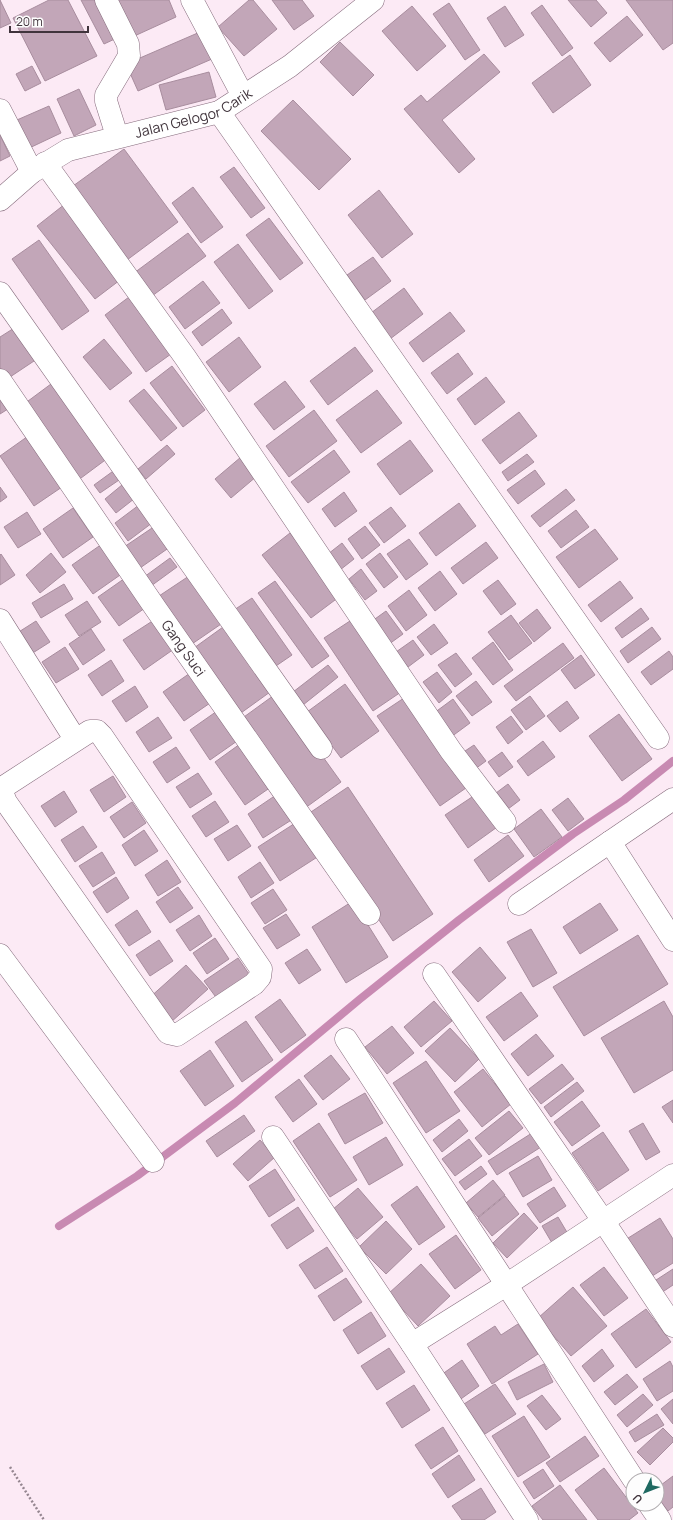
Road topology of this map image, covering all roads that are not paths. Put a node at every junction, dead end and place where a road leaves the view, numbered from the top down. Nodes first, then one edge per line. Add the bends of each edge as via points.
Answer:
1 (106, 0) edge
2 (192, 0) edge
3 (373, 0) edge
4 (243, 96) junction
5 (0, 110) edge
6 (219, 112) junction
7 (117, 136) junction
8 (38, 168) junction
9 (0, 200) edge
10 (0, 293) edge
11 (0, 380) edge
12 (0, 620) edge
13 (658, 738) dead end
14 (75, 739) junction
15 (321, 748) dead end
16 (673, 799) edge
17 (504, 822) dead end
18 (610, 842) junction
19 (520, 904) dead end
20 (369, 914) dead end
21 (673, 940) edge
22 (0, 954) edge
23 (434, 974) dead end
24 (346, 1039) dead end
25 (273, 1137) dead end
26 (152, 1161) dead end
27 (673, 1175) edge
28 (604, 1222) junction
29 (506, 1285) junction
30 (673, 1326) edge
31 (412, 1344) junction
32 (629, 1472) edge
33 (527, 1520) edge

1 - 7 street via 128,44 129,56 106,95
2 - 4 street
3 - 4 street, Jalan Gelogor Carik via 290,66
4 - 6 street, Jalan Gelogor Carik
5 - 8 street
6 - 7 street, Jalan Gelogor Carik
6 - 13 street
7 - 8 street, Jalan Gelogor Carik via 68,150
8 - 9 street, Jalan Gelogor Carik
8 - 17 street via 185,357 451,751
10 - 15 street
11 - 20 street, Gang Suci
12 - 14 street
14 - 14 street via 90,731 102,736 261,969 260,977 254,984 177,1035 168,1033 6,802 2,792 5,786
16 - 18 street
18 - 19 street
18 - 21 street
22 - 26 street
23 - 28 street
24 - 29 street
25 - 31 street
27 - 28 street
28 - 29 street
28 - 30 street
29 - 31 street
29 - 32 street
31 - 33 street

